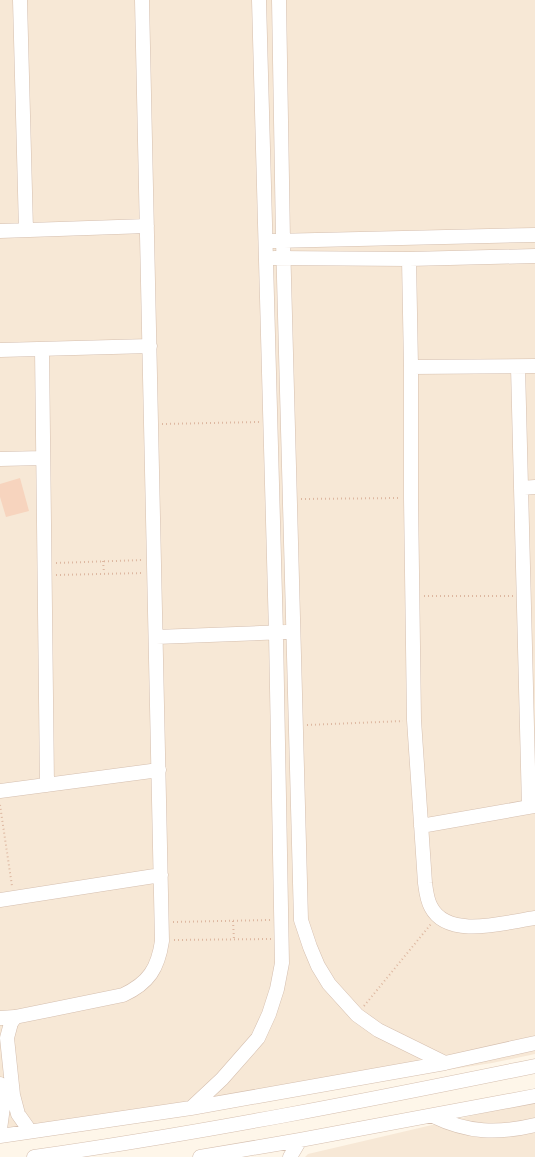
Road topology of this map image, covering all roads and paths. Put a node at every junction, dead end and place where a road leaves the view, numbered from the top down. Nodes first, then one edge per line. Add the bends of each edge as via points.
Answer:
1 (20, 0) edge
2 (142, 0) edge
3 (259, 0) edge
4 (279, 0) edge
5 (147, 226) junction
6 (26, 230) junction
7 (0, 231) edge
8 (535, 235) edge
9 (283, 240) junction
10 (266, 241) junction
11 (535, 256) edge
12 (266, 258) junction
13 (284, 258) junction
14 (408, 260) junction
15 (150, 346) junction
16 (42, 349) junction
17 (0, 350) edge
18 (535, 366) edge
19 (412, 367) junction
20 (518, 367) junction
21 (271, 421) junction
22 (151, 424) junction
23 (43, 458) junction
24 (0, 459) edge
25 (528, 488) edge
26 (411, 498) junction
27 (290, 500) junction
28 (103, 561) junction
29 (154, 566) junction
30 (44, 569) junction
31 (104, 574) junction
32 (412, 596) junction
33 (524, 596) junction
34 (294, 632) junction
35 (276, 633) junction
36 (156, 637) junction
37 (530, 696) edge
38 (414, 720) junction
39 (296, 726) junction
40 (159, 770) junction
41 (46, 785) junction
42 (0, 791) edge
43 (0, 804) edge
44 (532, 806) edge
45 (421, 826) junction
46 (161, 875) junction
47 (7, 899) edge
48 (438, 915) junction
49 (535, 918) edge
50 (280, 920) junction
51 (301, 920) junction
52 (233, 921) junction
53 (162, 922) junction
54 (280, 939) junction
55 (162, 940) junction
56 (234, 940) junction
57 (357, 1015) junction
58 (15, 1017) junction
59 (0, 1018) edge
60 (535, 1043) edge
61 (446, 1063) junction
62 (535, 1066) edge
63 (0, 1084) edge
64 (535, 1096) edge
65 (191, 1108) junction
66 (433, 1116) junction
67 (535, 1125) edge
68 (0, 1129) edge
69 (30, 1131) junction
70 (0, 1136) edge
71 (300, 1140) junction
72 (34, 1157) edge
73 (200, 1157) edge
74 (290, 1157) edge

1 - 6 street
2 - 5 street
3 - 10 street
4 - 9 street
5 - 6 street
5 - 15 street
6 - 7 street
8 - 9 street
9 - 10 street
9 - 13 street
10 - 12 street
11 - 14 street
12 - 13 street
12 - 21 street
13 - 14 street
13 - 27 street
14 - 19 street
15 - 16 street
15 - 22 street
16 - 17 street
16 - 23 street
18 - 20 street
19 - 20 street
19 - 26 street
20 - 25 street
21 - 22 path
21 - 35 street
22 - 29 street
23 - 24 street
23 - 30 street
25 - 33 street
26 - 27 path
26 - 32 street
27 - 34 street
28 - 29 path
28 - 30 path
28 - 31 path
29 - 31 path
29 - 36 street
30 - 31 path
30 - 41 street
32 - 33 path
32 - 38 street
33 - 37 street
34 - 35 street
34 - 39 street
35 - 36 street
35 - 50 street
36 - 40 street
37 - 44 street
38 - 39 path
38 - 45 street
39 - 51 street
40 - 41 street
40 - 46 street
41 - 42 street
43 - 47 path
44 - 45 street
45 - 48 street via 427,896 431,908
46 - 47 street
46 - 53 street
48 - 49 street via 445,922 468,927
48 - 57 path
50 - 51 street via 291,924
50 - 52 path
50 - 54 street
51 - 57 street via 318,966 329,984
52 - 53 path
52 - 56 path
53 - 55 street
54 - 56 path
54 - 65 street via 282,963 277,989 258,1038 222,1079
55 - 56 path
55 - 58 street via 156,967 146,980 133,990 123,995
57 - 61 street via 378,1030
58 - 59 street
58 - 69 street via 7,1038 12,1095 18,1114
60 - 61 street
61 - 65 street
62 - 72 street via 358,1102 99,1148
63 - 68 street via 3,1107
64 - 66 street
65 - 69 street
66 - 67 street via 454,1125 478,1130 501,1131
66 - 71 street
69 - 70 street
71 - 73 street
71 - 74 street

